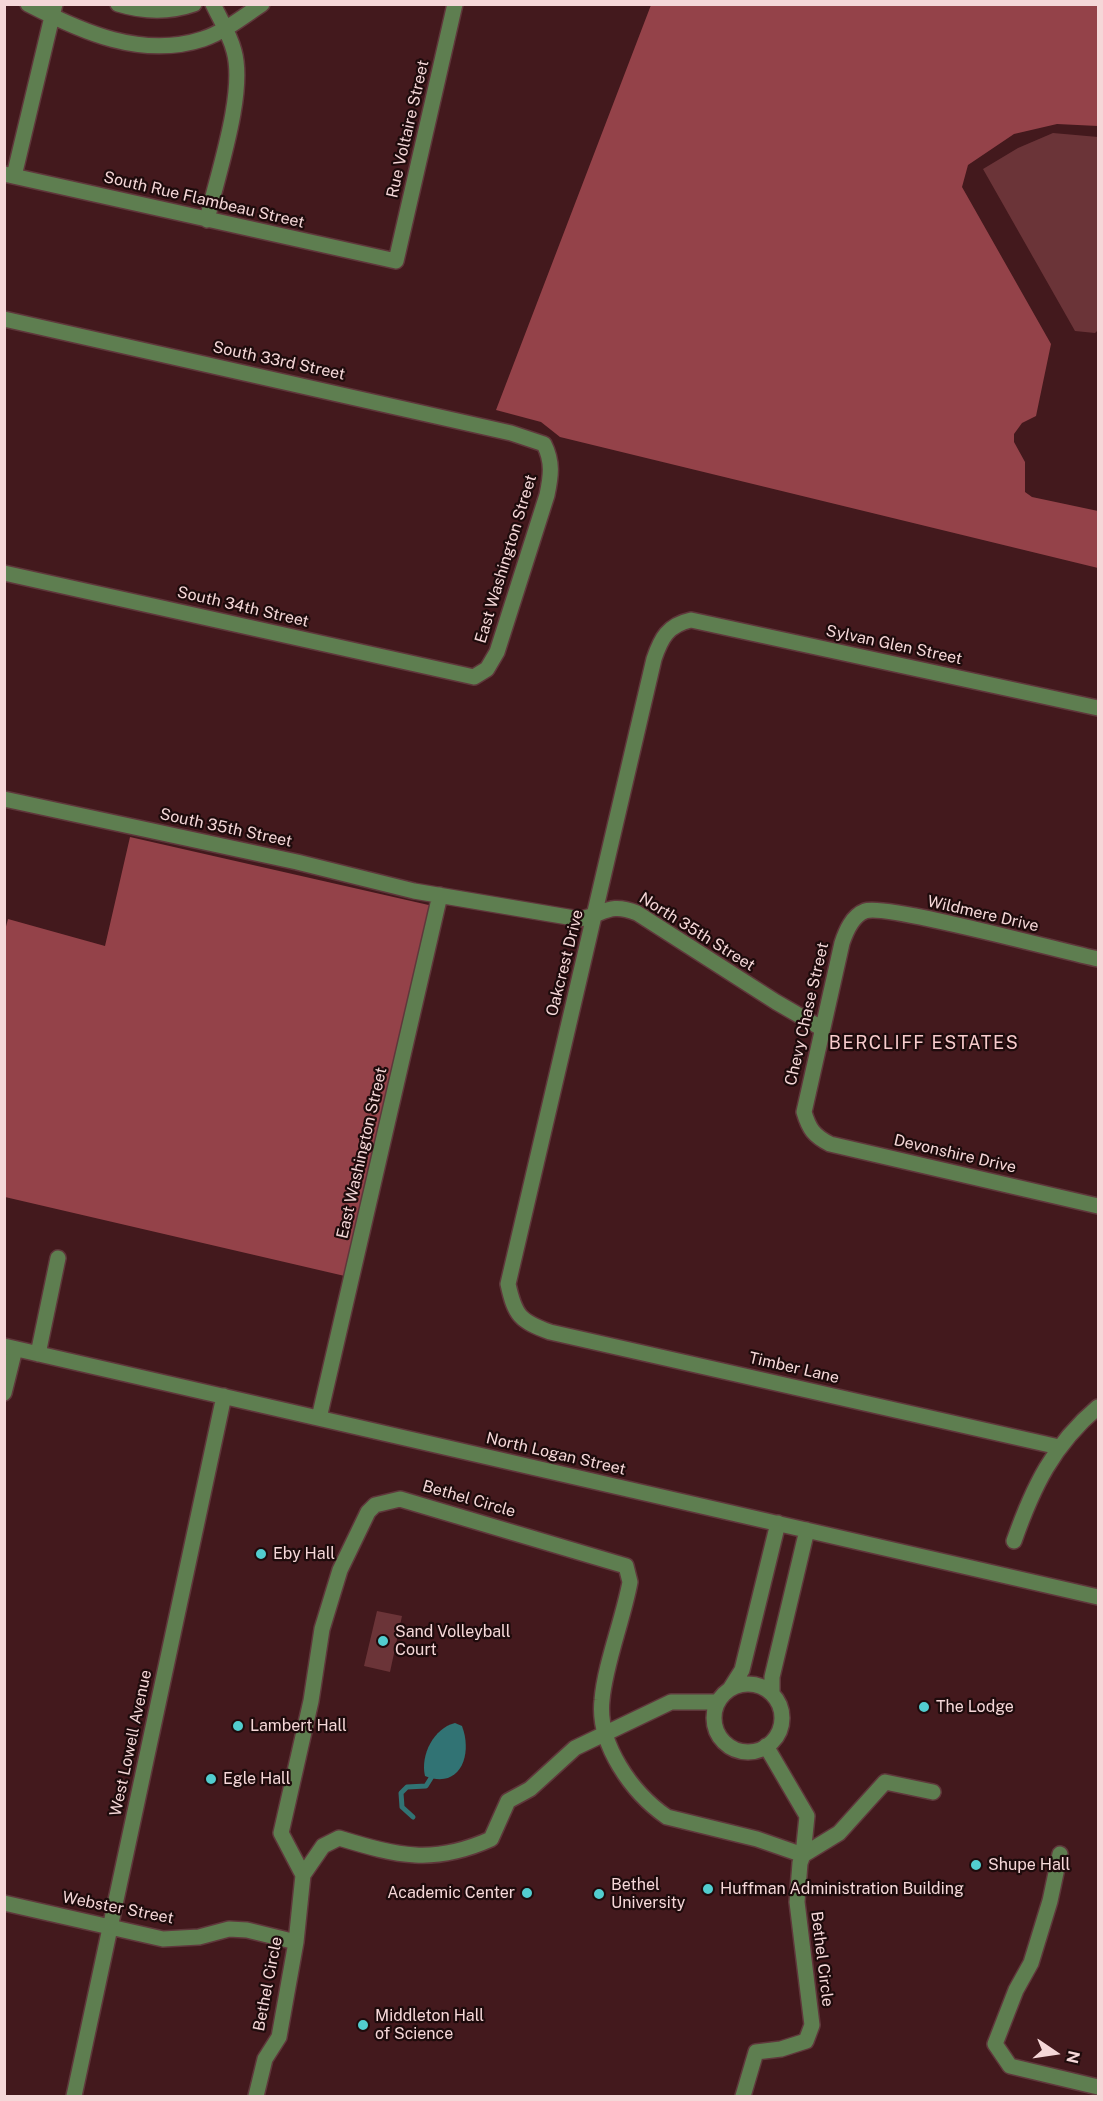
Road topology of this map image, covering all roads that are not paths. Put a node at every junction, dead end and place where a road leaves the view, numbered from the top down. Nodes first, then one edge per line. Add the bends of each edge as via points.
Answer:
1 (28, 4) edge
2 (118, 4) edge
3 (194, 4) edge
4 (213, 4) edge
5 (262, 4) edge
6 (455, 4) edge
7 (53, 10) edge
8 (224, 28) junction
9 (9, 175) edge
10 (207, 220) junction
11 (396, 261) joint
12 (4, 319) edge
13 (544, 444) joint
14 (4, 573) edge
15 (682, 622) joint
16 (474, 677) joint
17 (1098, 708) edge
18 (4, 799) edge
19 (440, 895) junction
20 (860, 914) joint
21 (595, 916) junction
22 (1098, 959) edge
23 (821, 1028) junction
24 (808, 1127) joint
25 (1098, 1206) edge
26 (58, 1258) dead end
27 (522, 1320) joint
28 (10, 1347) edge
29 (38, 1354) junction
30 (4, 1393) edge
31 (224, 1396) junction
32 (1098, 1407) edge
33 (319, 1418) junction
34 (1059, 1447) junction
35 (778, 1523) junction
36 (807, 1530) junction
37 (1014, 1541) dead end
38 (1098, 1597) edge
39 (729, 1690) junction
40 (772, 1694) junction
41 (718, 1702) junction
42 (606, 1733) junction
43 (766, 1746) junction
44 (933, 1792) dead end
45 (807, 1816) junction
46 (828, 1838) junction
47 (1060, 1854) dead end
48 (803, 1855) junction
49 (303, 1875) junction
50 (5, 1903) edge
51 (110, 1926) junction
52 (296, 1942) junction
53 (1098, 2087) edge
54 (74, 2097) edge
55 (256, 2097) edge
56 (743, 2097) edge

1 - 7 street
2 - 3 street via 143,11
4 - 8 street
5 - 8 street
6 - 11 street, Rue Voltaire Street
7 - 8 street via 100,36 138,46 178,45 204,39
7 - 9 street
8 - 10 street via 238,74
9 - 10 street, South Rue Flambeau Street
10 - 11 street, South Rue Flambeau Street
12 - 13 street, South 33rd Street via 379,402
13 - 16 street, East Washington Street via 552,470 547,495 496,652 487,669
14 - 16 street, South 34th Street
15 - 17 street, Sylvan Glen Street via 691,620 763,633
15 - 21 street, Oakcrest Drive via 669,629 654,659
18 - 19 street, South 35th Street
19 - 21 street, North 35th Street via 580,919
19 - 33 street, East Washington Street
20 - 22 street, Wildmere Drive via 868,910 902,914
20 - 23 street, Chevy Chase Street via 842,943
21 - 23 street, North 35th Street via 607,908 637,912
21 - 27 street, Oakcrest Drive via 513,1256 508,1284 513,1306
23 - 24 street, Chevy Chase Street via 804,1112
24 - 25 street, Devonshire Drive via 830,1144
26 - 29 street
27 - 34 street, Timber Lane via 590,1342
28 - 29 street, North Logan Street
28 - 30 street
29 - 31 street, North Logan Street
31 - 33 street, North Logan Street
31 - 51 street, West Lowell Avenue
32 - 34 street
33 - 35 street, North Logan Street
34 - 37 street via 1045,1468
35 - 36 street, North Logan Street
35 - 39 street via 742,1670
36 - 38 street, North Logan Street
36 - 40 street via 772,1677
39 - 40 street via 741,1684 755,1684
39 - 41 street
40 - 43 street via 782,1722 779,1732
41 - 42 street, Bethel Circle via 672,1702
41 - 43 street via 715,1722 723,1740 740,1750
42 - 48 street, Bethel Circle via 606,1743 628,1778 667,1817 757,1839
42 - 49 street, Bethel Circle via 575,1748 530,1789 508,1801 491,1839 472,1847 411,1856 339,1838 323,1846
42 - 49 street, Bethel Circle via 601,1701 628,1589 626,1566 413,1501 400,1499 375,1505 361,1524 340,1570 322,1629 313,1692 281,1833
43 - 45 street
44 - 46 street via 885,1782 839,1833
45 - 46 street
45 - 48 street, Bethel Circle
46 - 48 street
47 - 53 street via 1031,1963 994,2044 1004,2069
48 - 56 street, Bethel Circle via 798,1919 812,2025 806,2041 756,2052
49 - 52 street, Bethel Circle
50 - 51 street, Webster Street
51 - 52 street, Webster Street via 165,1939 230,1929
51 - 54 street, West Lowell Avenue
52 - 55 street, Bethel Circle via 279,2037 265,2059

